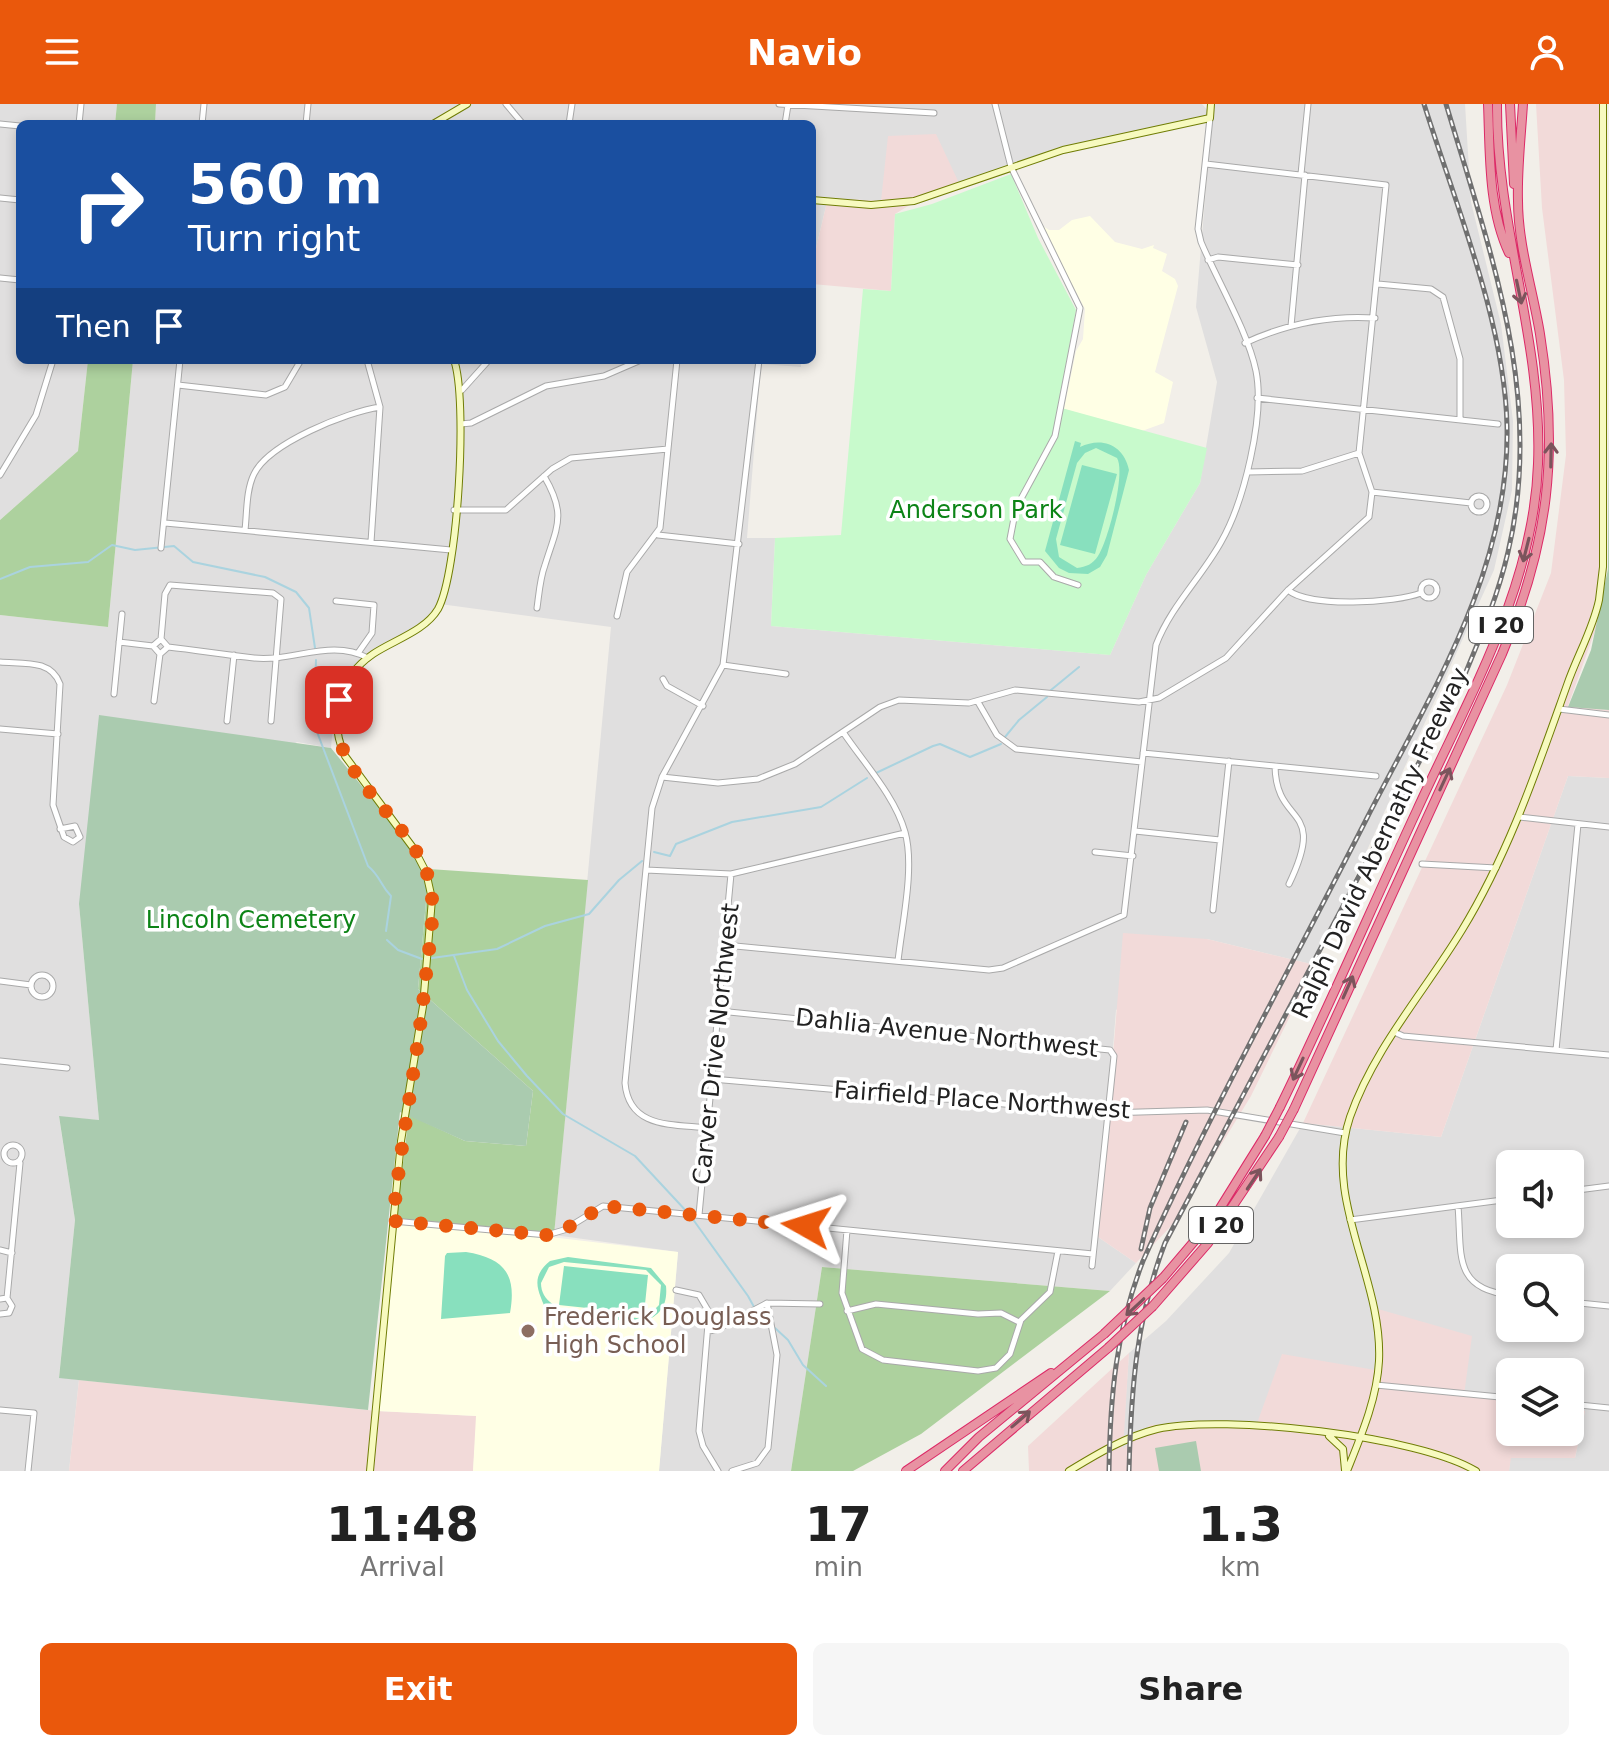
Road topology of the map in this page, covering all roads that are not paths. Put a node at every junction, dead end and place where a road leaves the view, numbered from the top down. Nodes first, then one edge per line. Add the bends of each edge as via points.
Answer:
1 (467, 104) edge
2 (506, 104) edge
3 (779, 104) edge
4 (895, 104) edge
5 (995, 104) edge
6 (1211, 104) edge
7 (1308, 104) edge
8 (1488, 104) edge
9 (1497, 104) edge
10 (1510, 104) edge
11 (1523, 104) edge
12 (1603, 104) edge
13 (788, 105) edge
14 (894, 113) junction
15 (934, 113) dead end
16 (1210, 118) junction
17 (440, 120) edge
18 (520, 120) edge
19 (1206, 164) junction
20 (1011, 167) junction
21 (1303, 175) junction
22 (816, 200) edge
23 (1518, 204) junction
24 (1208, 260) junction
25 (1512, 260) junction
26 (1298, 265) junction
27 (1378, 284) junction
28 (1375, 318) junction
29 (1291, 326) junction
30 (1245, 343) junction
31 (52, 364) edge
32 (180, 364) edge
33 (299, 364) edge
34 (368, 364) edge
35 (455, 364) edge
36 (485, 364) edge
37 (632, 364) edge
38 (677, 364) edge
39 (759, 364) edge
40 (178, 385) junction
41 (462, 390) junction
42 (1257, 398) junction
43 (380, 407) junction
44 (1364, 408) junction
45 (1460, 419) junction
46 (461, 424) junction
47 (1498, 424) dead end
48 (668, 449) junction
49 (1359, 453) junction
50 (1248, 472) junction
51 (0, 475) edge
52 (544, 476) junction
53 (1372, 492) junction
54 (1471, 503) dead end
55 (454, 510) junction
56 (165, 523) junction
57 (245, 531) junction
58 (658, 535) junction
59 (371, 542) junction
60 (739, 544) junction
61 (162, 545) dead end
62 (451, 550) junction
63 (1078, 585) dead end
64 (1288, 590) junction
65 (1421, 593) dead end
66 (336, 601) dead end
67 (537, 608) dead end
68 (122, 614) dead end
69 (617, 616) dead end
70 (161, 639) junction
71 (119, 642) junction
72 (153, 646) junction
73 (168, 647) junction
74 (358, 653) junction
75 (160, 654) junction
76 (234, 655) junction
77 (276, 658) junction
78 (368, 658) junction
79 (0, 662) edge
80 (723, 665) junction
81 (786, 674) dead end
82 (663, 679) dead end
83 (114, 694) dead end
84 (154, 701) dead end
85 (1148, 701) junction
86 (978, 702) junction
87 (703, 706) junction
88 (1559, 709) junction
89 (1609, 715) edge
90 (227, 721) dead end
91 (271, 721) dead end
92 (0, 729) edge
93 (843, 732) junction
94 (58, 734) junction
95 (1143, 753) junction
96 (1229, 761) junction
97 (1142, 762) junction
98 (1275, 766) junction
99 (1376, 776) dead end
100 (662, 777) junction
101 (1519, 817) junction
102 (1578, 824) junction
103 (1609, 827) edge
104 (60, 829) dead end
105 (1135, 831) junction
106 (905, 833) junction
107 (1220, 840) junction
108 (1095, 852) dead end
109 (1133, 856) junction
110 (1422, 864) dead end
111 (1496, 868) junction
112 (646, 870) junction
113 (731, 874) junction
114 (1289, 884) dead end
115 (1213, 910) dead end
116 (725, 945) junction
117 (898, 961) junction
118 (0, 981) edge
119 (31, 985) junction
120 (719, 1011) junction
121 (1394, 1032) junction
122 (1556, 1050) junction
123 (1609, 1055) edge
124 (0, 1061) edge
125 (67, 1068) dead end
126 (712, 1079) junction
127 (1107, 1113) junction
128 (708, 1128) junction
129 (1345, 1133) junction
130 (20, 1163) dead end
131 (1609, 1186) edge
132 (1584, 1189) edge
133 (1496, 1201) edge
134 (1458, 1206) junction
135 (699, 1215) junction
136 (1350, 1220) junction
137 (393, 1221) junction
138 (847, 1230) junction
139 (0, 1250) edge
140 (1058, 1251) junction
141 (12, 1253) junction
142 (1093, 1254) junction
143 (1092, 1266) dead end
144 (676, 1290) dead end
145 (1496, 1293) edge
146 (4, 1299) edge
147 (767, 1303) junction
148 (1584, 1303) edge
149 (820, 1304) dead end
150 (1609, 1306) edge
151 (847, 1311) junction
152 (0, 1314) edge
153 (1019, 1322) junction
154 (708, 1331) junction
155 (1062, 1368) junction
156 (1375, 1385) junction
157 (1496, 1397) edge
158 (1584, 1405) edge
159 (1609, 1408) edge
160 (0, 1410) edge
161 (1326, 1434) junction
162 (1360, 1439) junction
163 (28, 1471) edge
164 (370, 1471) edge
165 (718, 1471) edge
166 (732, 1471) edge
167 (906, 1471) edge
168 (945, 1471) edge
169 (963, 1471) edge
170 (1069, 1471) edge
171 (1346, 1471) edge
172 (1476, 1471) edge

1 - 17 main road
2 - 18 street
3 - 13 street
4 - 14 street
5 - 20 street
6 - 16 main road
7 - 21 street
8 - 25 highway via 1495,195
9 - 25 highway, Ralph David Abernathy Freeway / I 20
10 - 23 highway, I 20
11 - 23 highway
12 - 88 main road via 1602,579 1594,622
13 - 14 street
14 - 15 street
16 - 19 street
16 - 20 main road via 1063,150
19 - 21 street
19 - 24 street via 1198,229
20 - 22 main road via 899,204
20 - 63 street via 1080,316 1055,436 1016,508 1010,539 1024,562 1040,562 1054,577
21 - 26 street
21 - 27 street via 1382,183 1386,188
169 -> 23 highway, Ralph David Abernathy Freeway / I 20, bridge via 1153,1306 1208,1243 1279,1137 1516,622 1536,563 1551,449 1548,388
24 - 26 street
24 - 30 street
25 -> 155 highway, Ralph David Abernathy Freeway / I 20, bridge via 1527,329 1538,426 1537,482 1525,554 1488,654 1265,1136 1214,1218 1163,1278
26 - 29 street
27 - 28 street
27 - 45 street via 1431,289 1443,297 1460,359
28 - 29 street via 1335,317
28 - 44 street
29 - 30 street
30 - 42 street via 1256,371
31 - 51 street via 36,415
32 - 40 street
33 - 40 street via 285,387 266,395
34 - 43 street
35 - 41 main road
36 - 41 street
37 - 46 street via 604,376 546,386
38 - 48 street
39 - 60 street
40 - 56 street
41 - 46 main road
42 - 44 street
42 - 50 street
43 - 57 street via 314,428 262,463 252,479
43 - 59 street
44 - 45 street
44 - 49 street
45 - 47 street
46 - 55 main road
48 - 52 street via 580,455
48 - 58 street
49 - 50 street via 1302,471
49 - 53 street
50 - 85 street via 1222,541 1161,633
52 - 55 street via 506,510
52 - 67 street via 560,524 543,569
53 - 54 street
53 - 64 street via 1373,508 1365,525
55 - 62 main road
56 - 57 street
56 - 61 street
57 - 59 street
58 - 60 street
58 - 69 street via 627,572
59 - 62 street
60 - 80 street
62 - 78 main road via 443,597 433,615
64 - 65 street via 1299,596 1374,603
64 - 85 street via 1226,658
66 - 74 street via 374,605 372,633
68 - 71 street
70 - 72 street
70 - 73 street
70 - 77 street via 170,585 273,593 281,599
71 - 72 street
71 - 83 street
72 - 75 street
73 - 75 street
73 - 76 street
74 - 77 street via 333,647
74 - 78 street
75 - 84 street
76 - 77 street
76 - 90 street
77 - 91 street
78 - 137 main road via 339,700 339,742 414,849 432,899
79 - 94 street via 42,665 57,675
80 - 81 street
80 - 87 street
82 - 87 street
85 - 86 street via 1015,690
85 - 95 street
86 - 93 street via 899,700
86 - 97 street via 997,735 1016,749
87 - 100 street
88 - 89 street
88 - 101 main road
92 - 94 street
93 - 100 street via 795,764 758,779 718,783
93 - 106 street
94 - 104 street via 53,805
95 - 96 street
95 - 97 street
96 - 98 street
96 - 107 street
97 - 105 street
98 - 99 street
98 - 114 street via 1278,792 1297,815 1305,837
100 - 112 street via 652,808
101 - 102 street
101 - 111 main road
102 - 103 street
102 - 122 street
105 - 107 street
105 - 109 street
106 - 113 street
106 - 117 street via 908,859
107 - 115 street
108 - 109 street
109 - 117 street via 1128,908 1119,921 1003,968
110 - 111 street
111 - 121 main road via 1461,933
112 - 113 street
112 - 128 street via 626,1095 633,1110 648,1120
113 - 116 street, Carver Drive Northwest
116 - 117 street
116 - 120 street, Carver Drive Northwest
118 - 119 street
119 - 119 street via 38,997 53,990 45,975
120 - 126 street, Carver Drive Northwest
120 - 127 street, Dahlia Avenue Northwest via 1104,1047 1114,1056
121 - 122 street
121 - 129 main road
122 - 123 street
124 - 125 street
126 - 127 street, Fairfield Place Northwest
126 - 128 street, Carver Drive Northwest
127 - 129 street, Fairfield Place Northwest via 1207,1110
127 - 142 street
128 - 135 street, Carver Drive Northwest
129 - 136 main road via 1342,1172
130 - 141 street
131 - 132 street
133 - 134 street
134 - 136 street
134 - 145 street via 1464,1269 1484,1292
135 - 137 street via 603,1206 547,1235
135 - 138 street
136 - 156 main road via 1378,1338
137 - 164 main road
138 - 140 street
138 - 151 street via 842,1293
139 - 141 street
140 - 142 street
140 - 153 street via 1050,1292
141 - 146 street
142 - 143 street
144 - 154 street via 704,1300
146 - 152 street via 10,1311
147 - 149 street
147 - 154 street
147 - 166 street via 777,1355 768,1448 757,1463
148 - 150 street
151 - 153 street via 876,1304 1001,1313
151 - 153 street via 857,1341 874,1358 978,1371 1006,1361
154 - 165 street via 699,1431
155 - 167 highway
155 - 168 highway, I 20
156 - 157 street
156 - 162 main road
158 - 159 street
160 - 163 street via 34,1413
161 - 162 main road
161 - 170 main road via 1183,1425 1119,1442
161 - 171 main road via 1343,1449
162 - 171 main road
162 - 172 main road via 1433,1453

